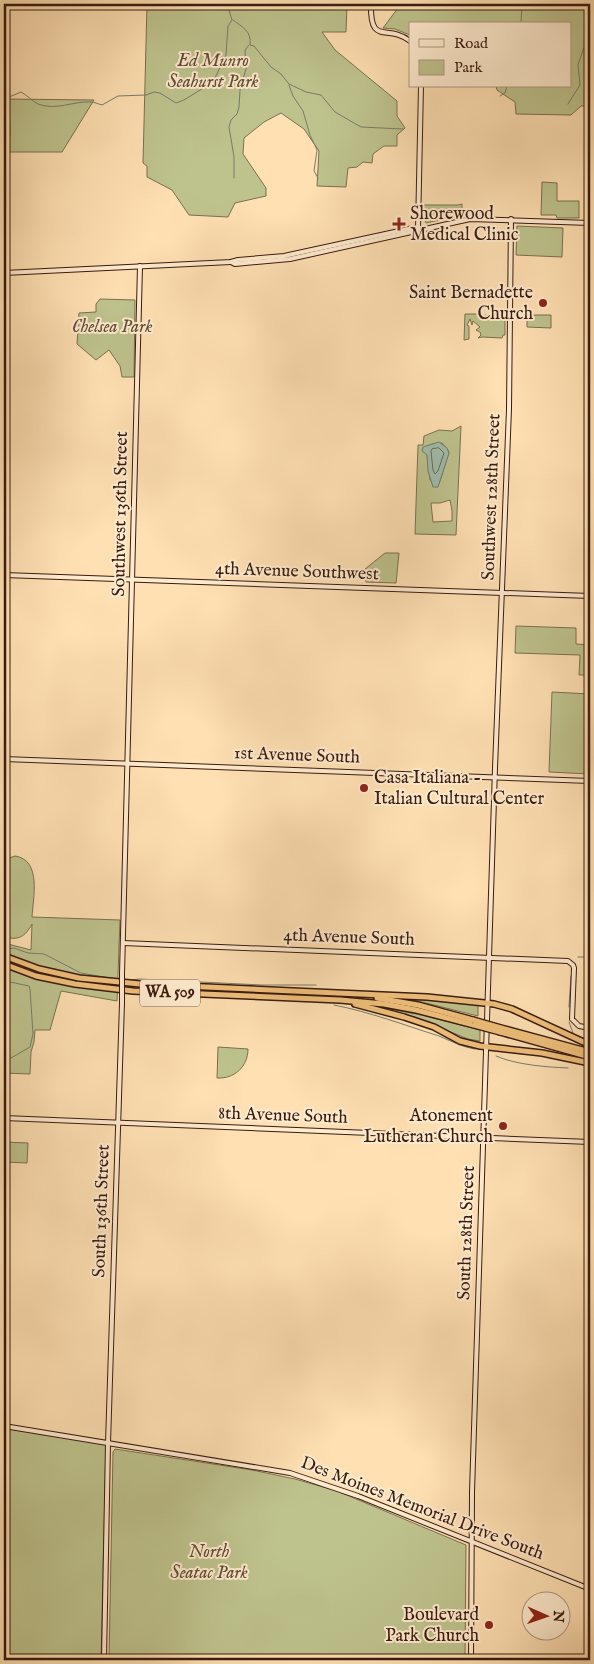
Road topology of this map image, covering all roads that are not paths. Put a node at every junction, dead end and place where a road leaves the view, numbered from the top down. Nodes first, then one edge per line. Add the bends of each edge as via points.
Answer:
1 (371, 4) edge
2 (409, 40) edge
3 (421, 88) edge
4 (511, 219) junction
5 (590, 223) edge
6 (418, 229) junction
7 (140, 266) junction
8 (4, 273) edge
9 (4, 575) edge
10 (133, 580) junction
11 (502, 592) junction
12 (590, 596) edge
13 (4, 759) edge
14 (129, 763) junction
15 (494, 776) junction
16 (590, 781) edge
17 (123, 943) junction
18 (4, 956) edge
19 (489, 957) junction
20 (4, 964) edge
21 (338, 992) junction
22 (340, 1000) junction
23 (488, 1003) junction
24 (474, 1022) junction
25 (590, 1028) edge
26 (501, 1030) junction
27 (590, 1045) edge
28 (486, 1047) junction
29 (590, 1052) edge
30 (590, 1057) edge
31 (590, 1063) edge
32 (4, 1118) edge
33 (118, 1123) junction
34 (483, 1138) junction
35 (590, 1142) edge
36 (4, 1426) edge
37 (108, 1443) junction
38 (471, 1541) junction
39 (590, 1589) edge
40 (104, 1660) edge
41 (471, 1660) edge

1 - 2 street via 371,24 378,31
3 - 6 street
4 - 5 street
4 - 6 street via 470,219
4 - 11 street, Southwest 128th Street via 509,409
6 - 7 street via 284,256
7 - 8 street
7 - 10 street, Southwest 136th Street
9 - 10 street, 4th Avenue Southwest
10 - 11 street, 4th Avenue Southwest
10 - 14 street, Southwest 136th Street
11 - 12 street, 4th Avenue Southwest
11 - 15 street, Southwest 128th Street
13 - 14 street, 1st Avenue South
14 - 15 street, 1st Avenue South
14 - 17 street, South 136th Street
15 - 16 street, 1st Avenue South
15 - 19 street, South 128th Street
17 - 19 street, 4th Avenue South
17 - 33 street, South 136th Street, bridge
18 - 21 highway, WA 509 via 79,978
19 - 23 street, South 128th Street
19 - 25 street, 4th Avenue South via 563,960 573,965 572,1015 576,1024
20 - 22 highway, WA 509 via 36,976 133,992
21 - 23 highway
21 - 24 highway, WA 509 via 418,1005
22 - 24 highway, WA 509 via 384,1004
22 - 28 highway via 404,1017
23 - 27 highway via 512,1009
23 - 28 street, South 128th Street
24 - 26 highway, WA 509, bridge
26 - 29 highway, WA 509
26 - 30 highway, WA 509
28 - 31 highway via 542,1053
28 - 34 street, South 128th Street
32 - 33 street, 8th Avenue South
33 - 34 street, 8th Avenue South
33 - 37 street, South 136th Street
34 - 35 street, 8th Avenue South
34 - 38 street, South 128th Street
36 - 37 street, Des Moines Memorial Drive South
37 - 38 street, Des Moines Memorial Drive South via 290,1473
37 - 40 street, South 136th Street
38 - 39 street, Des Moines Memorial Drive South
38 - 41 street, South 128th Street

